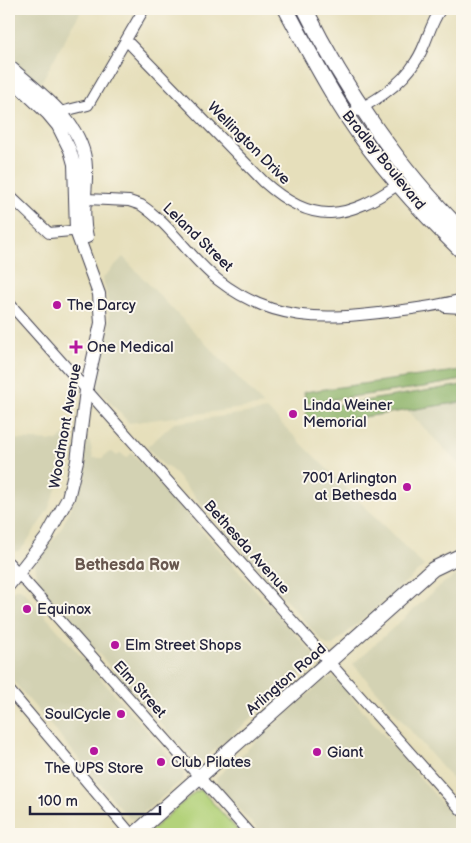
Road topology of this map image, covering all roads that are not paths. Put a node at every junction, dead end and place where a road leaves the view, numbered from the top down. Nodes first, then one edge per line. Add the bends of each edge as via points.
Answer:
1 (144, 9) edge
2 (286, 9) edge
3 (305, 9) edge
4 (441, 9) edge
5 (126, 40) junction
6 (9, 66) edge
7 (9, 77) edge
8 (362, 108) junction
9 (60, 112) junction
10 (346, 116) junction
11 (64, 125) junction
12 (399, 184) junction
13 (9, 195) edge
14 (86, 199) junction
15 (81, 230) junction
16 (462, 231) edge
17 (462, 251) edge
18 (462, 298) edge
19 (9, 303) edge
20 (434, 306) junction
21 (462, 308) edge
22 (86, 390) junction
23 (462, 555) edge
24 (9, 564) edge
25 (18, 574) junction
26 (9, 585) edge
27 (330, 662) junction
28 (9, 690) edge
29 (199, 778) junction
30 (462, 811) edge
31 (131, 834) edge
32 (135, 834) edge
33 (250, 834) edge

1 - 5 street
2 - 10 main road, Bradley Boulevard
3 - 8 main road, Bradley Boulevard
4 - 8 street via 417,61 403,78
5 - 9 street via 88,105
5 - 12 street, Wellington Drive via 264,182 298,207 318,212 352,210
6 - 9 street, Woodmont Avenue
7 - 11 street, Woodmont Avenue
8 - 10 street
8 - 16 main road, Bradley Boulevard via 392,150
9 - 11 street, Woodmont Avenue
10 - 12 main road, Bradley Boulevard
11 - 14 street, Woodmont Avenue via 78,138 85,157
11 - 15 street, Woodmont Avenue via 73,158
12 - 17 main road, Bradley Boulevard
13 - 15 street via 44,231 55,234
14 - 15 street, Woodmont Avenue
14 - 20 street, Leland Street via 129,201 142,205 217,279 261,304 295,316 328,319
15 - 22 street, Woodmont Avenue via 90,247 87,256 99,294 101,323
18 - 20 street, Leland Street
19 - 22 street, Bethesda Avenue
20 - 21 street, Leland Street
22 - 25 street, Woodmont Avenue via 77,460 68,498 46,538
22 - 27 street, Bethesda Avenue
23 - 27 main road, Arlington Road via 433,569
24 - 25 street, Elm Street
25 - 26 street, Woodmont Avenue
25 - 29 street, Elm Street
27 - 29 main road, Arlington Road
27 - 30 street, Bethesda Avenue
28 - 31 street
29 - 32 main road, Arlington Road
29 - 33 street, Elm Street

